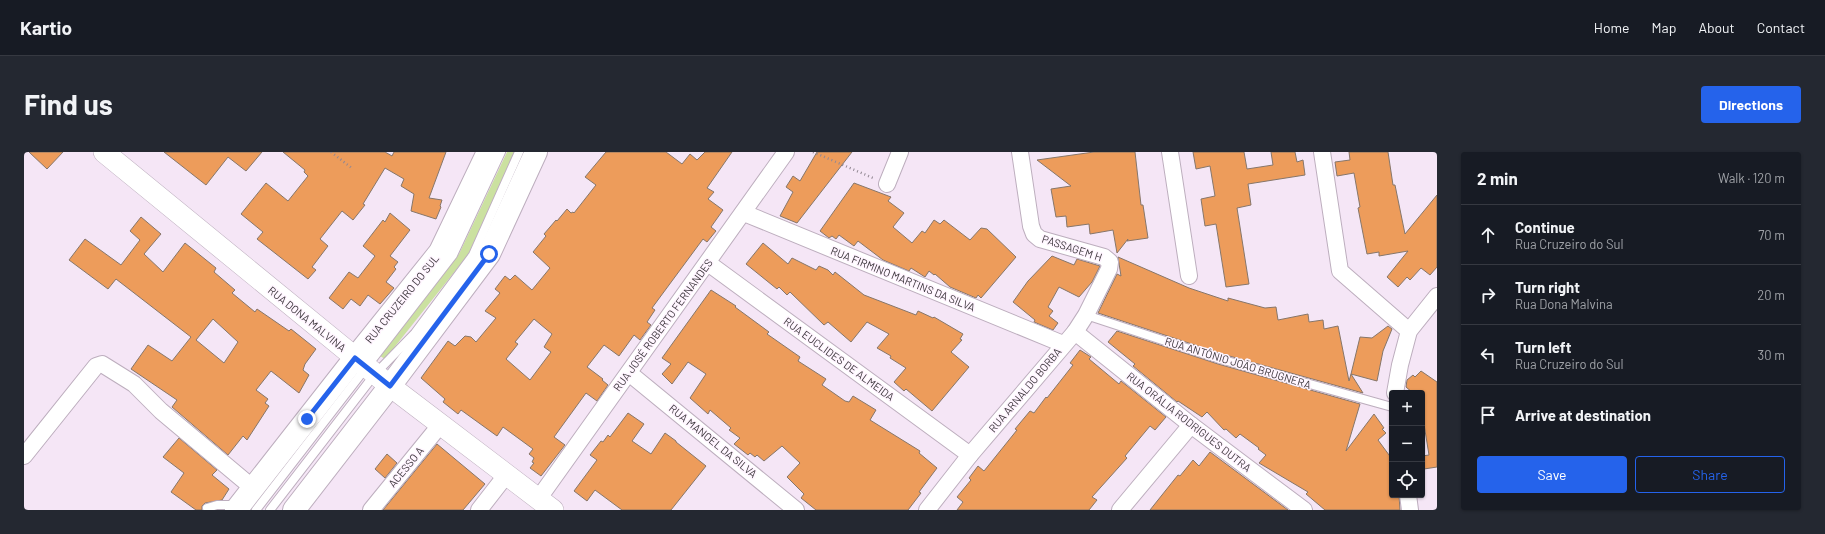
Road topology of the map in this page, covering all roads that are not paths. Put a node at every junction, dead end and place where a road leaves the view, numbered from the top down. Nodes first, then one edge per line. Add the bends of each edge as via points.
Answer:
1 (104, 152) edge
2 (488, 152) edge
3 (501, 152) edge
4 (519, 152) edge
5 (536, 152) edge
6 (786, 152) edge
7 (900, 152) edge
8 (1032, 152) edge
9 (1170, 152) edge
10 (1322, 152) edge
11 (1021, 158) edge
12 (887, 184) road end
13 (744, 213) junction
14 (1110, 262) joint
15 (708, 263) junction
16 (1189, 276) dead end
17 (1437, 296) edge
18 (1086, 315) junction
19 (1409, 331) junction
20 (1075, 332) junction
21 (1063, 344) junction
22 (371, 371) junction
23 (629, 373) junction
24 (1396, 390) edge
25 (1389, 407) edge
26 (441, 424) junction
27 (1192, 425) junction
28 (970, 455) junction
29 (24, 456) edge
30 (507, 474) junction
31 (253, 488) junction
32 (1408, 498) edge
33 (546, 504) edge
34 (207, 508) dead end
35 (244, 508) edge
36 (270, 510) edge
37 (294, 510) edge
38 (371, 510) edge
39 (479, 510) edge
40 (796, 510) edge
41 (927, 510) edge
42 (1120, 510) edge
43 (1304, 510) edge
44 (1410, 510) edge

1 - 22 street, RUA DONA MALVINA
2 - 22 main road, RUA CRUZEIRO DO SUL via 440,252
3 - 22 lane via 453,255
4 - 22 lane via 472,255 415,333
5 - 22 main road, RUA CRUZEIRO DO SUL via 489,254
6 - 13 street, RUA JOSÉ ROBERTO FERNANDES
7 - 12 street
8 - 11 street
9 - 16 street
10 - 19 street via 1340,271
11 - 14 street, PASSAGEM H via 1034,234 1040,239 1104,257
13 - 15 street, RUA JOSÉ ROBERTO FERNANDES
13 - 21 street, RUA FIRMINO MARTINS DA SILVA
14 - 18 street, RUA ARNALDO BORBA
15 - 23 street, RUA JOSÉ ROBERTO FERNANDES
15 - 28 street, RUA EUCLIDES DE ALMEIDA
17 - 19 street
18 - 20 street, RUA ARNALDO BORBA
18 - 25 lane, RUA ANTÔNIO JOÃO BRUGNERA via 1220,359
19 - 24 street
20 - 21 street, RUA ARNALDO BORBA
20 - 27 street, RUA ORÁLIA RODRIGUES DUTRA
21 - 28 street, RUA ARNALDO BORBA
22 - 26 street, RUA DONA MALVINA
22 - 31 main road, RUA CRUZEIRO DO SUL
22 - 35 lane
22 - 36 lane
22 - 37 main road, RUA CRUZEIRO DO SUL
23 - 33 street, RUA JOSÉ ROBERTO FERNANDES
23 - 40 street, RUA MANOEL DA SILVA
26 - 30 street, RUA DONA MALVINA
26 - 38 street, ACESSO A
27 - 42 street
27 - 43 street, RUA ORÁLIA RODRIGUES DUTRA
28 - 41 street, RUA ARNALDO BORBA
29 - 31 street via 96,366 102,364 134,384 161,411
30 - 33 street, RUA DONA MALVINA
30 - 39 street
31 - 35 main road, RUA CRUZEIRO DO SUL
32 - 44 street
34 - 35 lane via 217,505

